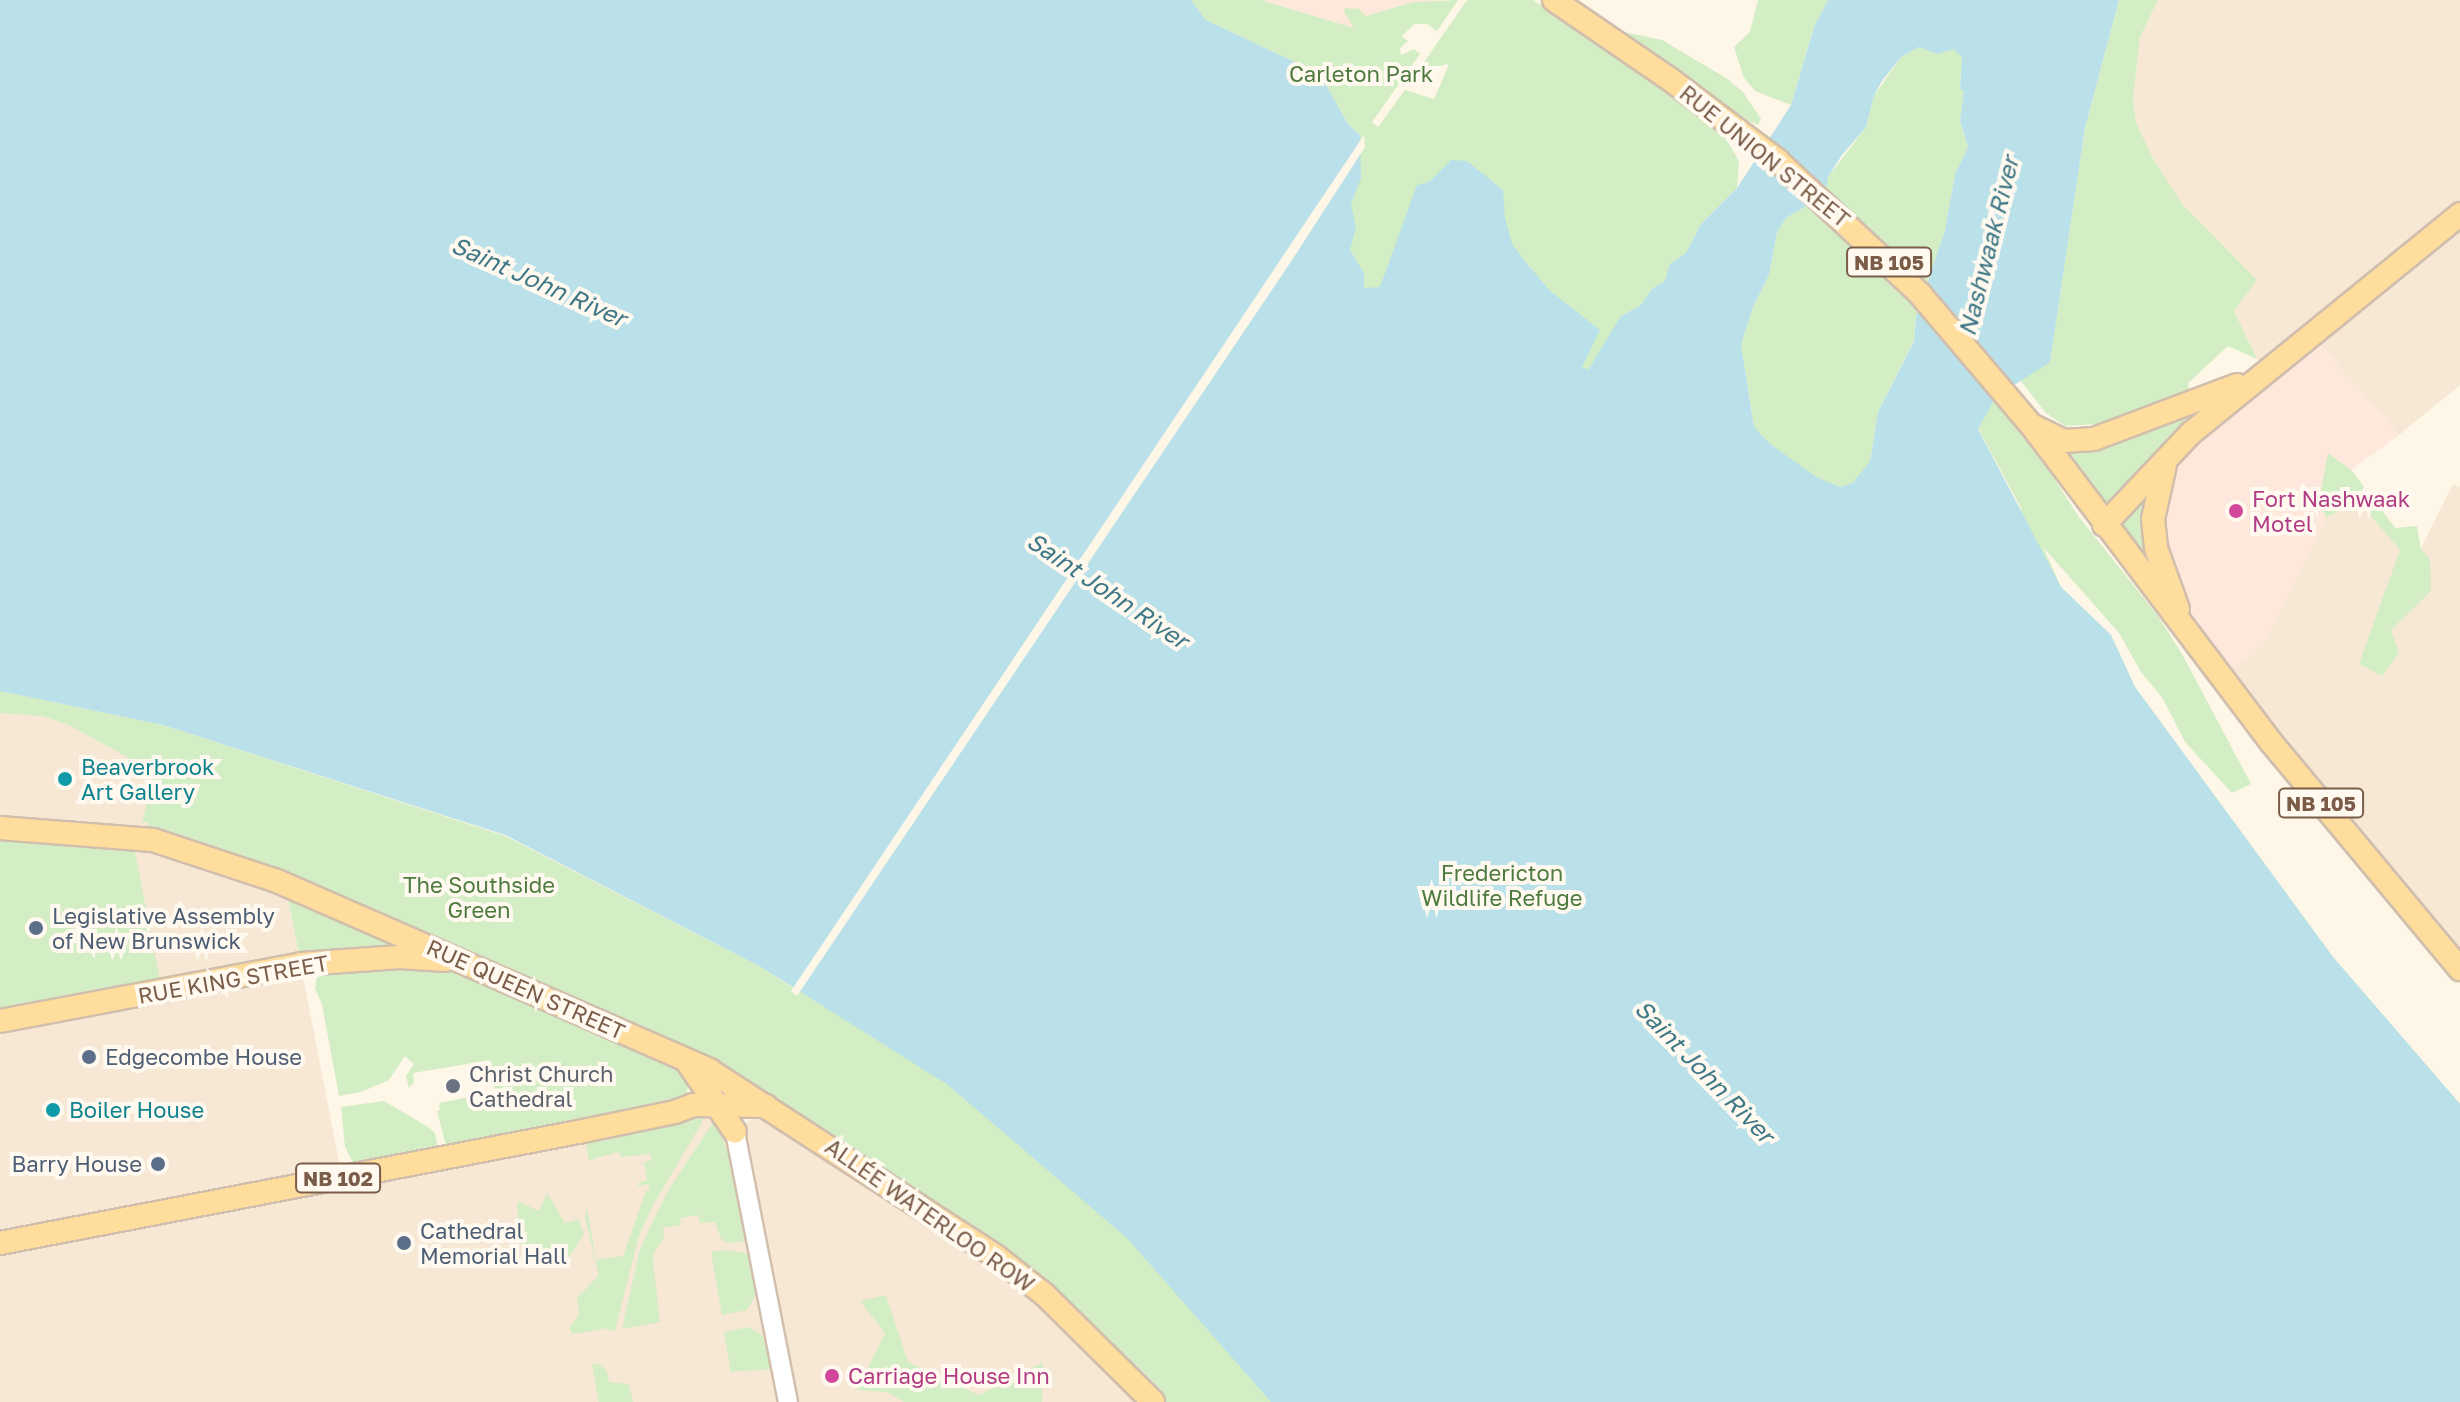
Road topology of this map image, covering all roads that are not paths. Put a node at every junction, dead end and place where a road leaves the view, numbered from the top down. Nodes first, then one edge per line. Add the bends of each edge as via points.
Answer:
1 (1554, 0) edge
2 (2460, 214) edge
3 (2267, 371) junction
4 (2032, 426) junction
5 (2167, 460) junction
6 (2104, 525) junction
7 (2188, 633) junction
8 (0, 828) edge
9 (468, 962) junction
10 (2460, 969) edge
11 (0, 1021) edge
12 (685, 1059) junction
13 (731, 1083) junction
14 (767, 1106) junction
15 (733, 1117) junction
16 (0, 1243) edge
17 (788, 1402) edge
18 (1153, 1402) edge

1 - 4 main road, RUE UNION STREET / NB 105 via 1725,119 1827,203 1883,256
2 - 3 main road
3 - 4 main road via 2094,439 2064,441
3 - 5 main road via 2191,433
4 - 6 main road, RUE UNION STREET / NB 105
5 - 6 main road
5 - 7 main road via 2153,519 2156,548
6 - 7 main road, NB 105
7 - 10 main road, NB 105 via 2270,741
8 - 9 main road, RUE QUEEN STREET via 153,840 285,884
9 - 11 main road, RUE KING STREET via 400,957 301,964
9 - 12 main road, RUE QUEEN STREET
12 - 13 main road, RUE QUEEN STREET
12 - 15 main road
13 - 14 main road, RUE QUEEN STREET
13 - 15 main road via 741,1097
14 - 15 main road, NB 102
14 - 18 main road, ALLÉE WATERLOO ROW via 997,1257 1045,1295
15 - 16 main road, NB 102 via 693,1105 578,1132
15 - 17 street

